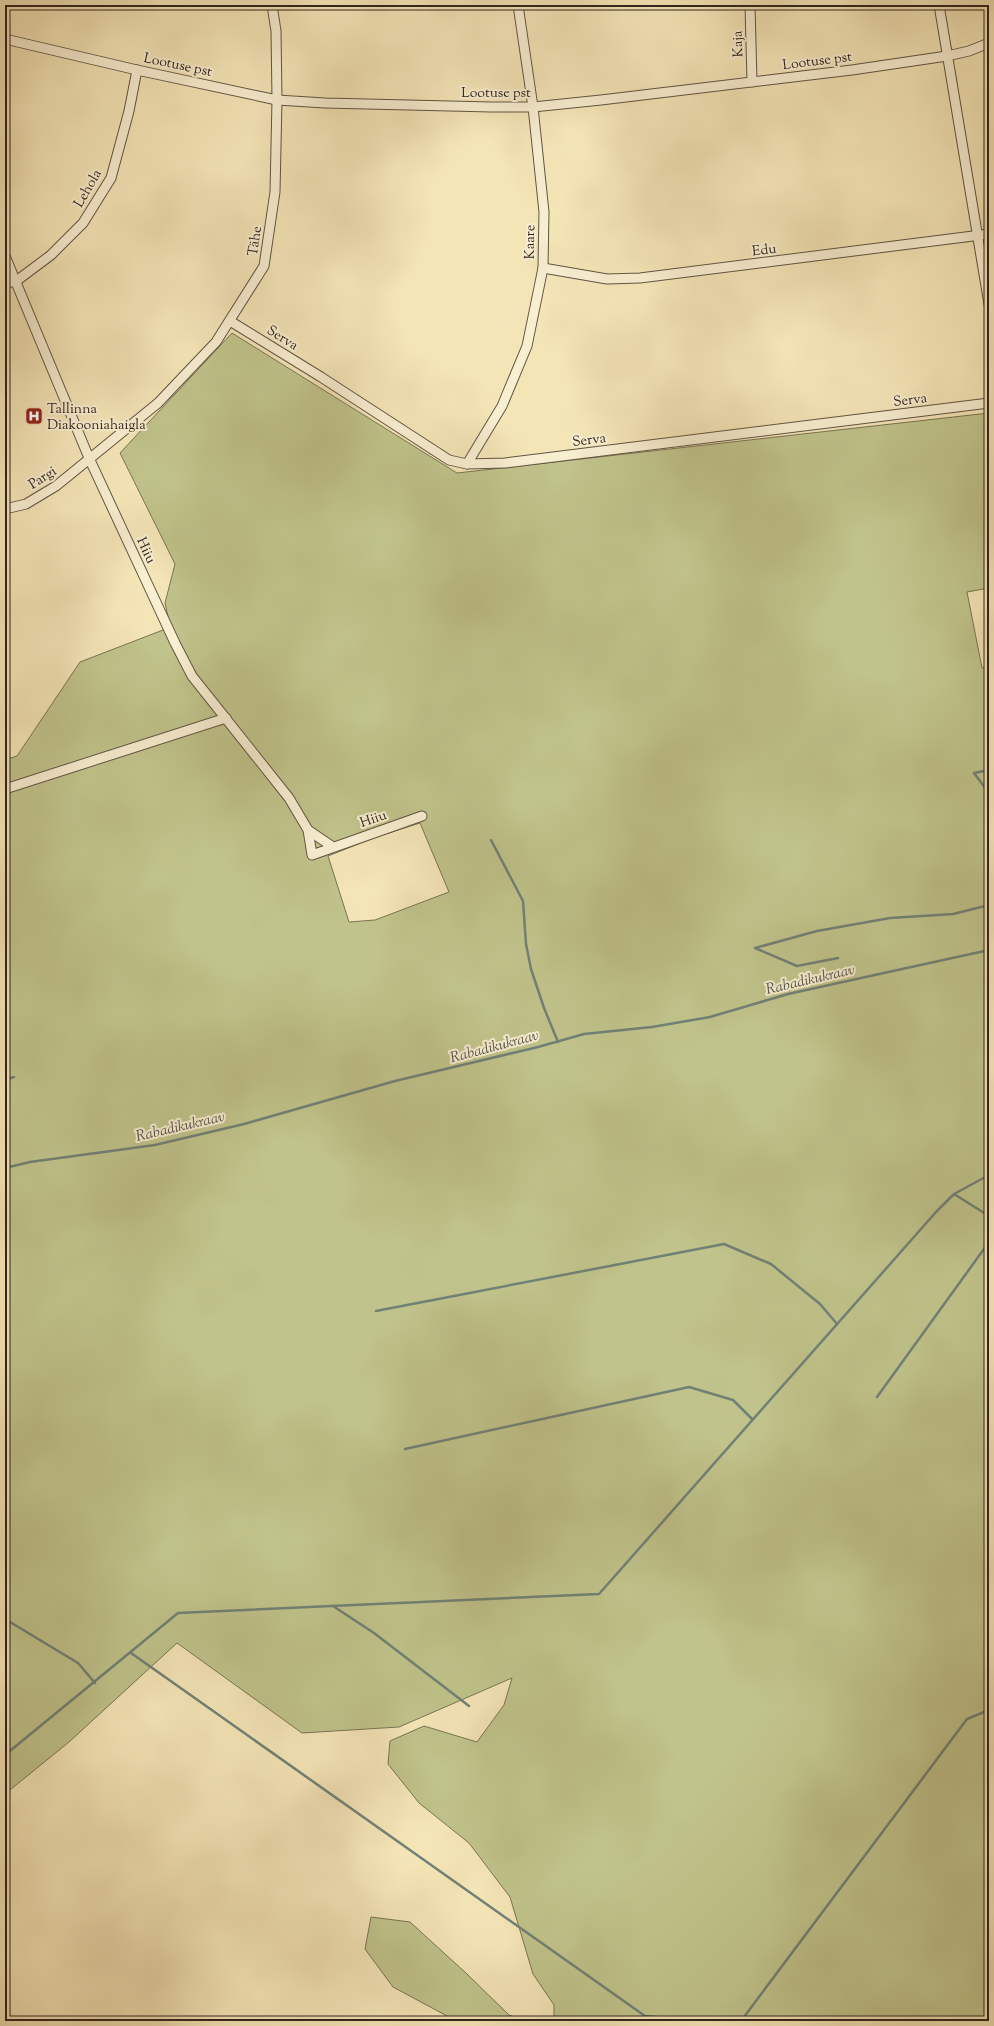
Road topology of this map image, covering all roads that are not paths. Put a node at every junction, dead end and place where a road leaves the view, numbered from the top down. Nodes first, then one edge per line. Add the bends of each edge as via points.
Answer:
1 (272, 5) edge
2 (518, 5) edge
3 (750, 5) edge
4 (939, 5) edge
5 (5, 39) edge
6 (989, 43) edge
7 (947, 56) junction
8 (136, 70) junction
9 (752, 82) junction
10 (277, 100) junction
11 (533, 106) junction
12 (989, 234) edge
13 (978, 237) junction
14 (5, 256) edge
15 (543, 268) junction
16 (5, 282) edge
17 (15, 282) junction
18 (989, 304) edge
19 (230, 321) junction
20 (989, 403) edge
21 (89, 458) junction
22 (467, 464) junction
23 (5, 509) edge
24 (226, 718) junction
25 (5, 789) edge
26 (422, 816) dead end
27 (308, 830) junction
28 (333, 847) junction

1 - 10 street, Tähe via 276,31
2 - 11 street, Kaare
3 - 9 street, Kaja
4 - 7 street
5 - 8 street, Lootuse pst
6 - 7 street, Lootuse pst
7 - 9 street, Lootuse pst
7 - 13 street
8 - 10 street, Lootuse pst
8 - 17 street, Lehola via 129,111 111,178 83,223 51,255
9 - 11 street, Lootuse pst
10 - 11 street, Lootuse pst
10 - 19 street, Tähe via 275,192 264,266
11 - 15 street, Kaare via 544,212
12 - 13 street, Edu
13 - 15 street, Edu via 640,278 607,279
13 - 18 street
14 - 17 street, Hiiu
15 - 22 street, Kaare via 527,346 502,406
16 - 17 street
17 - 21 street, Hiiu
19 - 21 street, Tähe via 216,342 158,403
19 - 22 street, Serva via 449,460
20 - 22 street, Serva via 505,464
21 - 23 street, Pargi via 56,486 26,504
21 - 24 street, Hiiu via 192,676
24 - 25 street
24 - 27 street, Hiiu via 289,798
26 - 28 street, Hiiu
27 - 28 street, Hiiu
27 - 28 street, Hiiu via 312,855

